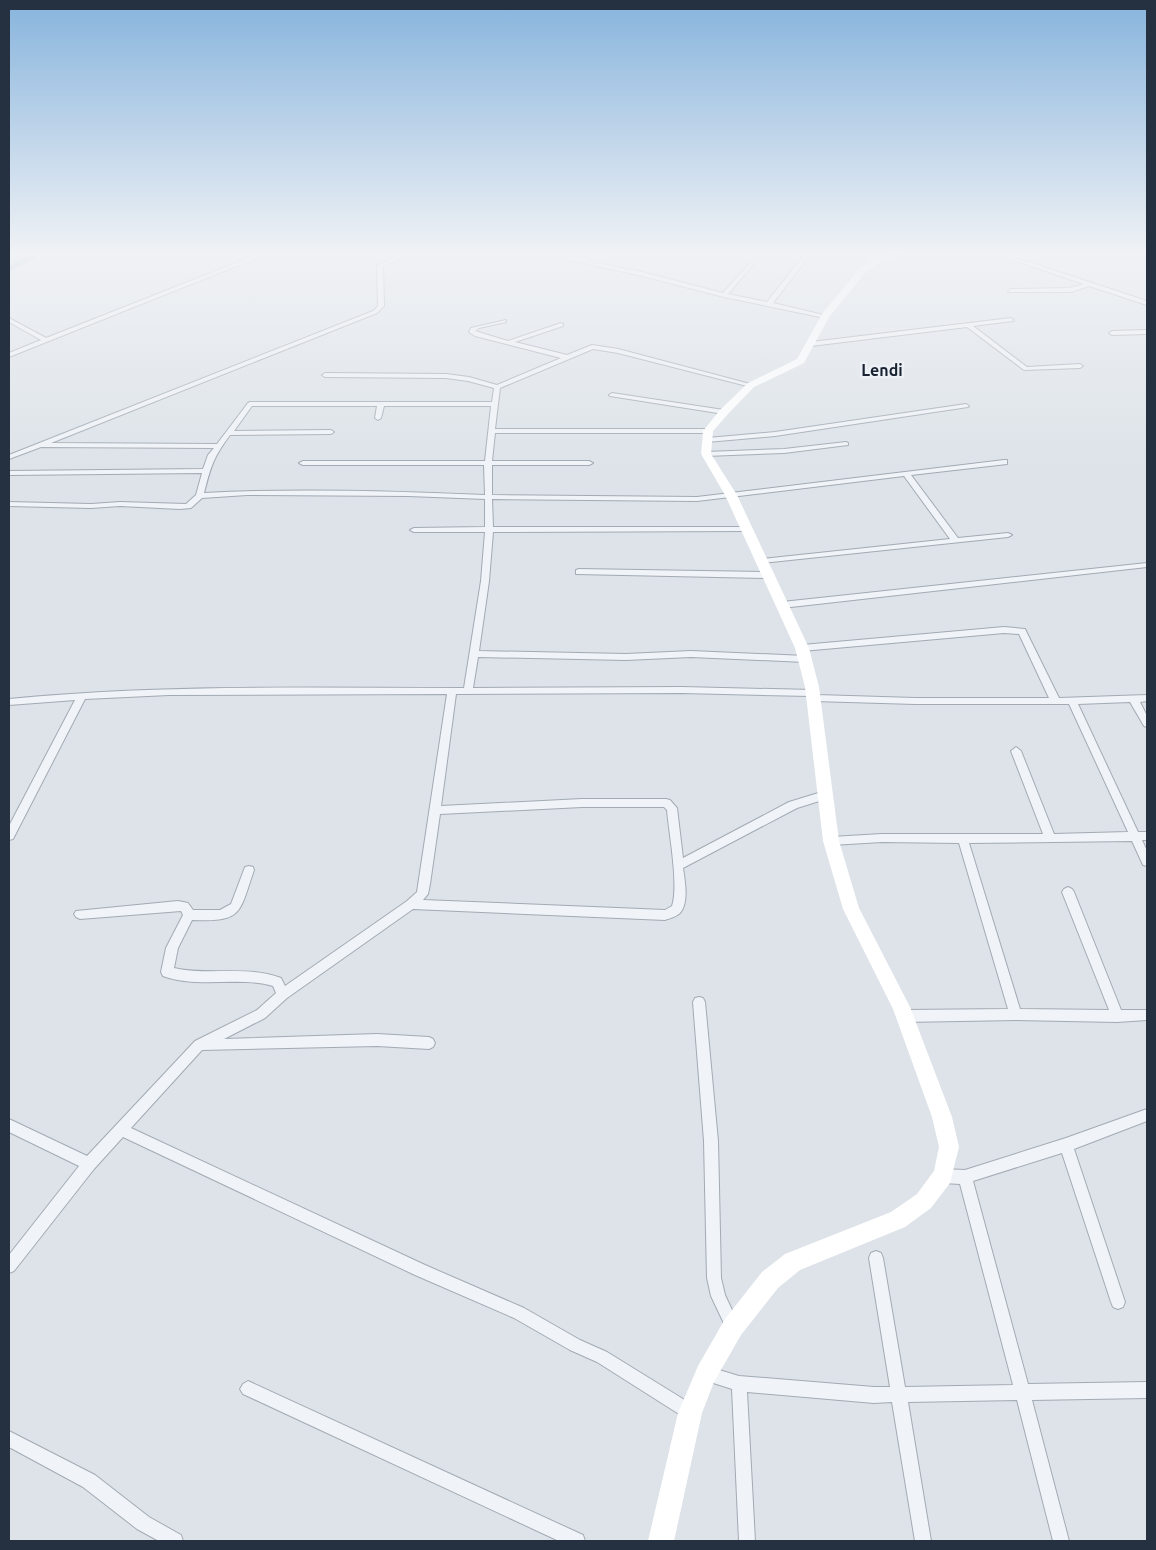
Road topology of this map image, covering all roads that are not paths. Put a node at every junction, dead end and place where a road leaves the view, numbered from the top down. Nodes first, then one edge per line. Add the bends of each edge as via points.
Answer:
1 (15, 323) edge
2 (87, 323) edge
3 (345, 323) edge
4 (493, 323) edge
5 (821, 323) edge
6 (982, 323) edge
7 (561, 325) dead end
8 (968, 325) junction
9 (1147, 332) edge
10 (1112, 334) dead end
11 (45, 340) junction
12 (508, 342) junction
13 (811, 344) junction
14 (9, 355) edge
15 (566, 357) junction
16 (1080, 366) dead end
17 (325, 375) dead end
18 (751, 385) junction
19 (497, 387) junction
20 (612, 395) dead end
21 (381, 404) junction
22 (496, 404) junction
23 (966, 406) dead end
24 (724, 412) junction
25 (378, 418) dead end
26 (492, 431) junction
27 (331, 432) dead end
28 (228, 433) junction
29 (707, 442) junction
30 (846, 444) dead end
31 (35, 445) junction
32 (217, 446) junction
33 (9, 457) edge
34 (1004, 462) dead end
35 (303, 463) dead end
36 (488, 463) junction
37 (589, 463) dead end
38 (206, 471) junction
39 (9, 473) edge
40 (905, 473) junction
41 (731, 495) junction
42 (200, 496) junction
43 (490, 497) junction
44 (9, 504) edge
45 (489, 529) junction
46 (747, 529) junction
47 (414, 530) dead end
48 (1008, 535) dead end
49 (955, 540) junction
50 (1147, 565) edge
51 (764, 568) junction
52 (579, 572) dead end
53 (782, 605) junction
54 (804, 653) junction
55 (474, 654) junction
56 (452, 692) junction
57 (468, 692) junction
58 (813, 695) junction
59 (82, 696) junction
60 (1133, 698) junction
61 (1147, 698) edge
62 (1055, 700) junction
63 (1072, 701) junction
64 (9, 702) edge
65 (1147, 724) edge
66 (1016, 751) dead end
67 (825, 795) junction
68 (434, 810) junction
69 (9, 836) edge
70 (1135, 836) junction
71 (1147, 836) edge
72 (963, 838) junction
73 (1050, 838) junction
74 (831, 841) junction
75 (1147, 862) edge
76 (678, 866) junction
77 (249, 870) dead end
78 (1068, 892) dead end
79 (411, 904) junction
80 (80, 914) dead end
81 (189, 915) junction
82 (283, 994) junction
83 (699, 1002) dead end
84 (1016, 1014) junction
85 (1147, 1014) edge
86 (904, 1016) junction
87 (1117, 1016) junction
88 (429, 1043) dead end
89 (199, 1045) junction
90 (1147, 1115) edge
91 (9, 1125) edge
92 (122, 1130) junction
93 (1066, 1145) junction
94 (90, 1164) junction
95 (943, 1176) junction
96 (965, 1177) junction
97 (876, 1258) dead end
98 (9, 1266) edge
99 (1118, 1302) dead end
100 (733, 1327) junction
101 (706, 1374) junction
102 (739, 1384) junction
103 (248, 1388) dead end
104 (1147, 1390) edge
105 (1024, 1393) junction
106 (898, 1394) junction
107 (690, 1413) junction
108 (9, 1439) edge
109 (175, 1541) edge
110 (577, 1541) edge
111 (661, 1541) edge
112 (747, 1541) edge
113 (923, 1541) edge
114 (1061, 1541) edge

1 - 11 street
2 - 11 street
3 - 31 street
4 - 12 street via 472,330 477,336
5 - 13 main road
6 - 8 street
7 - 12 street
8 - 13 street
8 - 16 street via 1026,369
9 - 10 street
11 - 14 street
12 - 15 street
13 - 18 main road via 801,361
15 - 18 street via 592,347 604,348
15 - 19 street
17 - 19 street via 452,377
18 - 24 main road
19 - 22 street
20 - 24 street
21 - 22 street
21 - 25 street
21 - 28 street via 250,404
22 - 26 street
23 - 29 street
24 - 29 main road
26 - 29 street
26 - 36 street
27 - 28 street
28 - 32 street
29 - 30 street via 784,451
29 - 41 main road
31 - 32 street
31 - 33 street
32 - 38 street
34 - 40 street
35 - 36 street
36 - 37 street
36 - 43 street
38 - 39 street
38 - 42 street
40 - 41 street
40 - 49 street
41 - 43 street via 697,499
41 - 46 main road
42 - 43 street via 265,493
42 - 44 street via 188,506 180,507
43 - 45 street
45 - 46 street
45 - 47 street
45 - 55 street
46 - 51 main road
48 - 49 street
49 - 51 street
50 - 53 street
51 - 52 street
51 - 53 main road
53 - 54 main road
54 - 55 street via 626,657
54 - 58 main road
54 - 62 street via 1004,630 1022,632
55 - 57 street
56 - 57 street
56 - 59 street via 169,692
56 - 68 street
57 - 58 street via 700,690
58 - 62 street via 915,701
58 - 67 main road
59 - 64 street
59 - 69 street
60 - 61 street
60 - 63 street
60 - 65 street
62 - 63 street
63 - 70 street
66 - 73 street
67 - 74 main road
67 - 76 street via 793,805
68 - 76 street via 582,803 666,803 672,808
68 - 79 street via 425,884 422,894
70 - 71 street
70 - 73 street
70 - 75 street
72 - 73 street
72 - 74 street
72 - 84 street
74 - 86 main road via 851,909
76 - 79 street via 679,905 674,912 665,915
77 - 81 street via 232,912
78 - 87 street
79 - 82 street
80 - 81 street via 184,906
81 - 82 street via 172,948 167,972 186,976 251,975 276,982
82 - 89 street via 261,1014
83 - 100 street via 710,1141 714,1278 718,1296
84 - 86 street
84 - 87 street
85 - 87 street
86 - 95 main road via 942,1117 949,1147
88 - 89 street via 377,1040
89 - 92 street
90 - 93 street
91 - 94 street
92 - 94 street
92 - 107 street via 519,1313 602,1357
93 - 96 street
93 - 99 street
94 - 98 street
95 - 96 street
95 - 100 main road via 924,1201 898,1220 793,1262 770,1280
96 - 105 street
97 - 106 street
100 - 101 main road
101 - 102 street
101 - 107 main road
102 - 106 street
102 - 112 street
103 - 110 street
104 - 105 street
105 - 106 street
105 - 114 street
106 - 113 street
107 - 111 main road
108 - 109 street via 89,1481 143,1523

